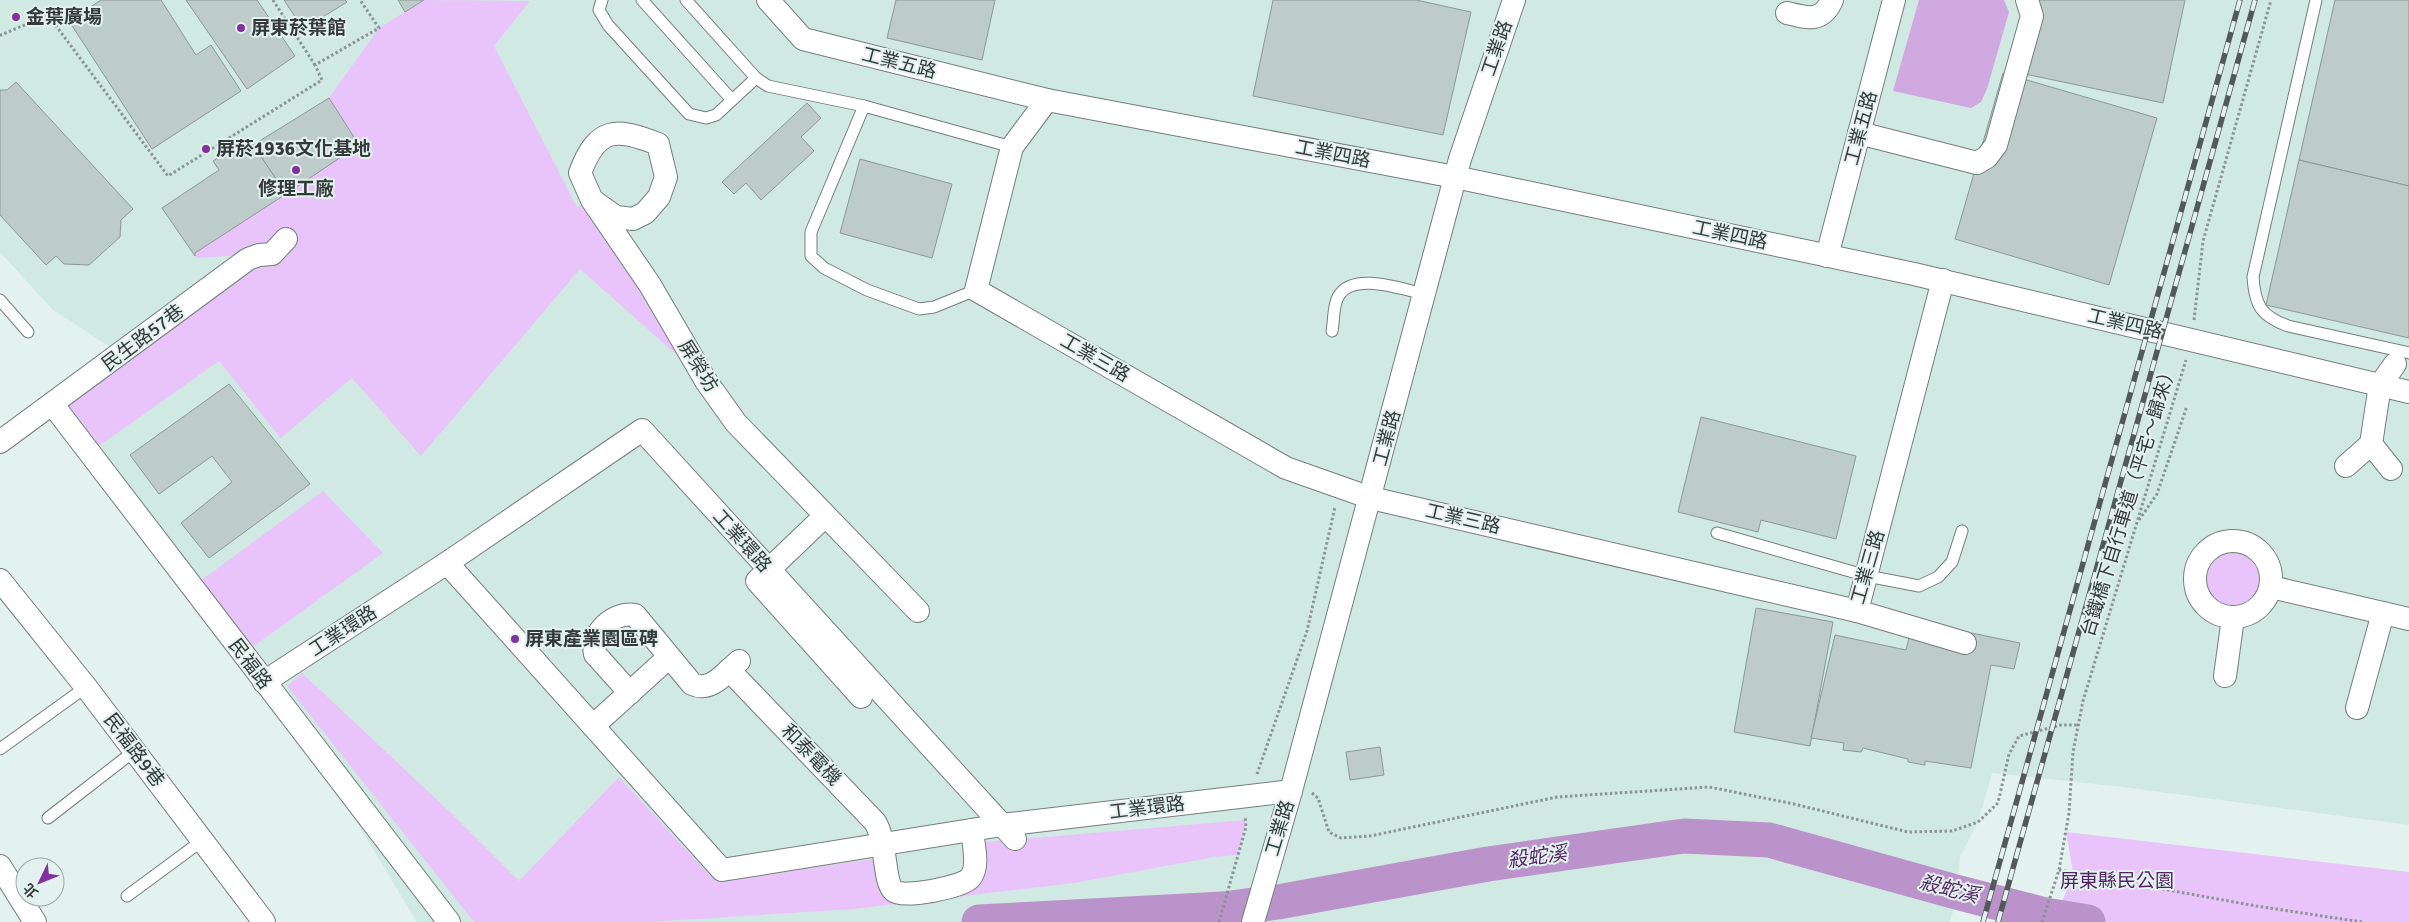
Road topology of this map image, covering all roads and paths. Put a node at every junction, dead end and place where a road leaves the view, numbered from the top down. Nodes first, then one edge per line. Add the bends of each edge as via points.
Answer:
1 (273, 0) edge
2 (360, 0) edge
3 (602, 0) edge
4 (642, 0) edge
5 (686, 0) edge
6 (768, 0) edge
7 (1514, 0) edge
8 (1832, 0) edge
9 (1894, 0) edge
10 (2027, 0) edge
11 (2271, 0) edge
12 (2316, 0) edge
13 (1787, 13) dead end
14 (0, 34) edge
15 (315, 65) junction
16 (756, 78) junction
17 (732, 100) junction
18 (1047, 100) junction
19 (864, 106) junction
20 (1859, 133) junction
21 (1012, 147) junction
22 (1455, 177) junction
23 (592, 200) dead end
24 (286, 239) dead end
25 (1827, 256) junction
26 (1943, 280) junction
27 (976, 290) junction
28 (1424, 294) junction
29 (0, 300) edge
30 (28, 332) dead end
31 (1332, 332) dead end
32 (2192, 340) junction
33 (2402, 358) edge
34 (2380, 385) junction
35 (2409, 392) edge
36 (53, 405) junction
37 (2187, 406) dead end
38 (0, 442) edge
39 (2371, 444) junction
40 (2346, 466) dead end
41 (2391, 469) dead end
42 (1347, 489) junction
43 (1371, 498) junction
44 (825, 516) junction
45 (2137, 522) junction
46 (1962, 531) dead end
47 (1717, 533) dead end
48 (446, 563) junction
49 (769, 570) junction
50 (1867, 576) junction
51 (2271, 587) junction
52 (4, 593) edge
53 (918, 611) dead end
54 (1857, 611) junction
55 (2383, 613) junction
56 (2233, 618) junction
57 (2409, 619) edge
58 (1965, 643) dead end
59 (668, 658) junction
60 (2225, 676) dead end
61 (264, 682) junction
62 (86, 686) junction
63 (630, 693) junction
64 (861, 697) dead end
65 (2357, 708) dead end
66 (2078, 725) junction
67 (593, 726) junction
68 (0, 749) edge
69 (133, 752) junction
70 (1291, 791) junction
71 (1237, 797) junction
72 (48, 818) dead end
73 (972, 830) junction
74 (1008, 832) junction
75 (203, 840) junction
76 (884, 844) junction
77 (0, 866) edge
78 (2059, 870) junction
79 (127, 896) dead end
80 (35, 922) edge
81 (264, 922) edge
82 (449, 922) edge
83 (1219, 922) edge
84 (1253, 922) edge
85 (2042, 922) edge
86 (2362, 922) edge

1 - 15 path
2 - 15 path via 379,28
3 - 17 lane via 599,10 608,25 689,114 706,118 716,115
4 - 17 lane
5 - 16 lane
6 - 18 street, 工業五路 via 803,39
7 - 22 street, 工業路
8 - 13 street via 1828,10 1817,16 1807,18
9 - 20 street, 工業五路
10 - 20 street via 2032,16 1996,145 1987,157 1977,162
11 - 32 path, 台鐵橋下自行車道（平宅～歸來） via 2203,241
12 - 33 lane via 2253,277 2255,296 2260,308 2271,319
14 - 15 path via 48,15 168,176 322,80
16 - 17 lane
16 - 19 lane via 768,86
18 - 21 street
18 - 22 street, 工業四路
19 - 21 lane
19 - 27 lane via 811,232 811,256 824,268 867,290 919,309 934,307
20 - 25 street, 工業五路
21 - 27 street
22 - 25 street, 工業四路
22 - 28 street, 工業路
23 - 44 street, 屏榮坊 via 650,285 706,381 736,423
24 - 36 street, 民生路57巷 via 272,254 248,259
25 - 26 street, 工業四路
26 - 32 street, 工業四路
26 - 50 street, 工業三路
27 - 42 street, 工業三路 via 1286,468
28 - 31 lane via 1370,283 1355,284 1337,298
28 - 43 street, 工業路
29 - 30 lane
32 - 34 street, 工業四路
32 - 45 path, 台鐵橋下自行車道（平宅～歸來）
33 - 34 street
34 - 35 street, 工業四路
34 - 39 street
36 - 38 street, 民生路57巷
36 - 61 street, 民福路
37 - 45 path via 2157,494
39 - 40 street
39 - 41 street
42 - 43 street, 工業三路
42 - 71 path via 1335,505 1307,631 1261,769 1254,780 1239,789
43 - 54 street, 工業三路
43 - 70 street, 工業路
44 - 49 street
44 - 53 street, 屏榮坊
45 - 66 path, 台鐵橋下自行車道（平宅～歸來）
46 - 50 lane via 1952,562 1929,582 1919,586 1907,585
47 - 50 lane
48 - 49 street, 工業環路 via 642,430
48 - 61 street, 工業環路
48 - 67 street, 工業環路
49 - 64 street via 757,581
49 - 74 street, 工業環路
50 - 54 street, 工業三路
51 - 55 street
51 - 56 street via 2265,602 2256,610
51 - 56 street via 2269,566 2254,547 2230,541 2217,544 2206,552 2198,562 2195,574 2200,600 2221,616
52 - 62 street, 民福路9巷
54 - 58 street
55 - 57 street
55 - 65 street
56 - 60 street
59 - 63 street
59 - 63 street, 和泰電機 via 635,615 626,613 598,633 593,648 595,654
59 - 76 street, 和泰電機 via 685,678 701,688 711,686 734,666 875,822
61 - 82 street, 民福路
62 - 68 lane
62 - 69 street, 民福路9巷
63 - 67 street
66 - 70 path via 2061,725 2019,736 2009,754 1998,804 1978,822 1952,831 1908,832 1794,804 1709,788 1557,797 1370,836 1341,838 1329,832 1318,798 1310,791
66 - 78 path, 台鐵橋下自行車道（平宅～歸來） via 2069,813
67 - 76 street, 工業環路 via 722,870
69 - 72 lane
69 - 75 street, 民福路9巷
70 - 71 street, 工業環路
70 - 84 street, 工業路
71 - 74 street, 工業環路
71 - 83 path via 1246,827
73 - 74 street, 工業環路
73 - 76 street, 工業環路
73 - 76 street, 和泰電機 via 975,869 970,879 952,887 902,895 889,883
75 - 79 lane
75 - 81 street, 民福路9巷
77 - 80 street
78 - 85 path, 台鐵橋下自行車道（平宅～歸來）
78 - 86 path

